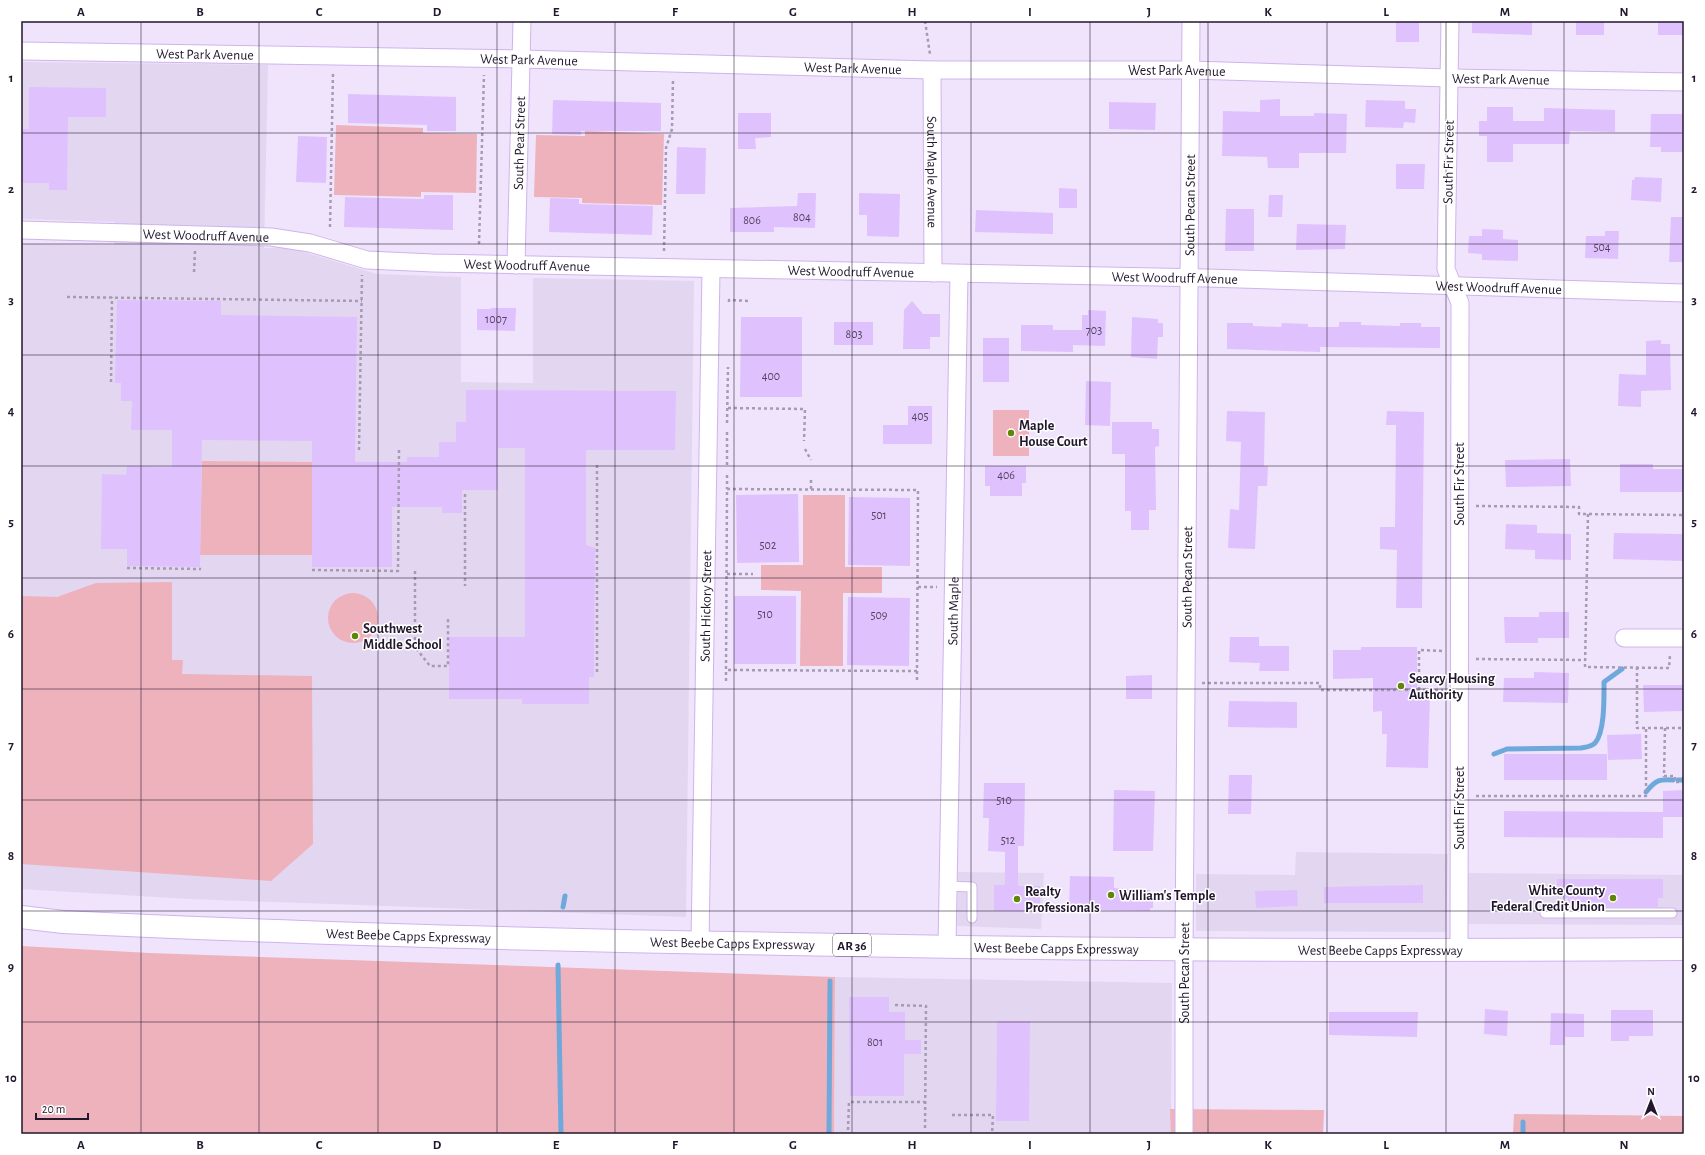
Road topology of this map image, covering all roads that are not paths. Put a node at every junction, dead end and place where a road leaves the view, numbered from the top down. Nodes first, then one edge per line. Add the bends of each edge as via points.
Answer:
1 (522, 21) edge
2 (1191, 21) edge
3 (1450, 21) edge
4 (21, 50) edge
5 (521, 60) junction
6 (932, 70) junction
7 (1191, 70) junction
8 (1449, 78) junction
9 (1684, 82) edge
10 (21, 230) edge
11 (516, 265) junction
12 (711, 270) junction
13 (933, 274) junction
14 (959, 274) junction
15 (1189, 278) junction
16 (1453, 285) junction
17 (1684, 292) edge
18 (1624, 638) dead end
19 (1677, 638) edge
20 (948, 886) junction
21 (1545, 913) dead end
22 (1672, 913) dead end
23 (21, 917) edge
24 (972, 918) dead end
25 (700, 943) junction
26 (947, 947) junction
27 (1459, 949) junction
28 (1684, 949) edge
29 (1184, 950) junction
30 (1184, 1134) edge

1 - 5 street, South Pear Street
2 - 7 street, South Pecan Street
3 - 8 street, South Fir Street
4 - 5 street, West Park Avenue
5 - 6 street, West Park Avenue
5 - 11 street, South Pear Street
6 - 7 street, West Park Avenue
6 - 13 street, South Maple Avenue
7 - 8 street, West Park Avenue
7 - 15 street, South Pecan Street
8 - 9 street, West Park Avenue
8 - 16 street, South Fir Street via 1446,269
10 - 11 street, West Woodruff Avenue via 271,237 310,243 367,260
11 - 12 street, West Woodruff Avenue
12 - 13 street, West Woodruff Avenue
12 - 25 street, South Hickory Street
13 - 14 street, West Woodruff Avenue
14 - 15 street, West Woodruff Avenue
14 - 20 street, South Maple
15 - 16 street, West Woodruff Avenue
15 - 29 street, South Pecan Street
16 - 17 street, West Woodruff Avenue
16 - 27 street, South Fir Street via 1460,303
18 - 19 street
20 - 24 lane via 972,887
20 - 26 street, South Maple
21 - 22 lane
23 - 25 main road, West Beebe Capps Expressway / AR 36 via 63,922 298,933
25 - 26 main road, West Beebe Capps Expressway / AR 36
26 - 29 main road, West Beebe Capps Expressway / AR 36
27 - 28 main road, West Beebe Capps Expressway / AR 36
27 - 29 main road, West Beebe Capps Expressway / AR 36
29 - 30 street, South Pecan Street

